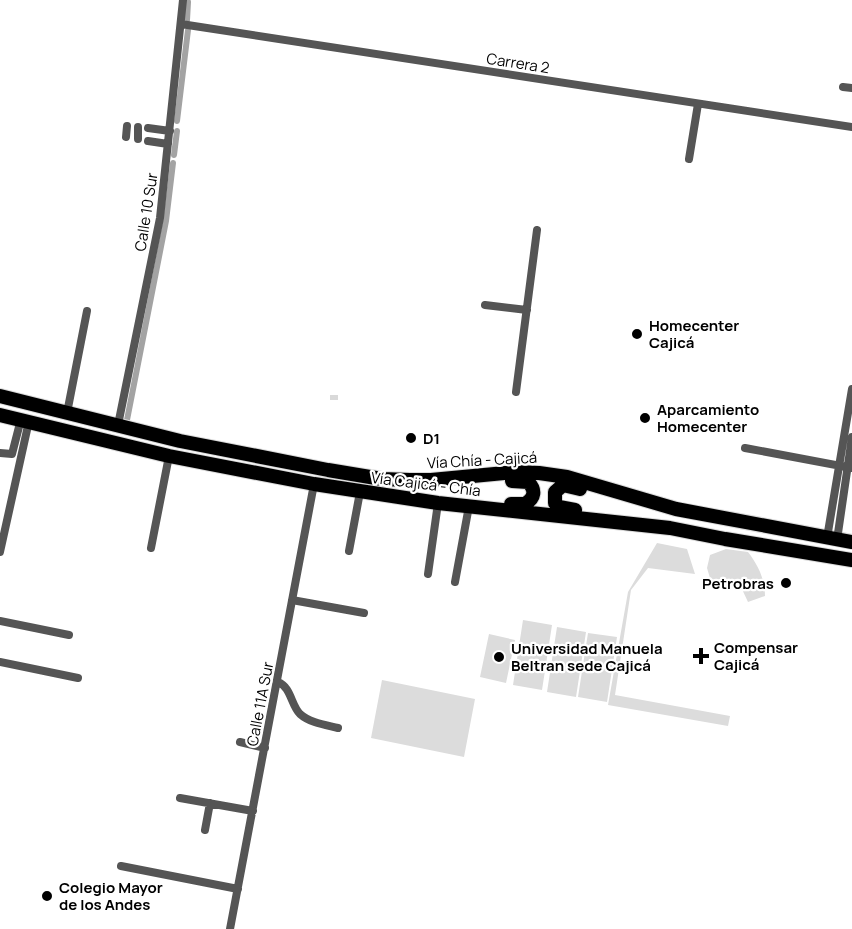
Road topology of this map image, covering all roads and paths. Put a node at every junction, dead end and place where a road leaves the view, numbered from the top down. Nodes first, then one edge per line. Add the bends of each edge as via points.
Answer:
1 (183, 0) edge
2 (181, 24) junction
3 (698, 104) junction
4 (127, 126) dead end
5 (138, 127) dead end
6 (852, 127) edge
7 (170, 131) junction
8 (126, 137) dead end
9 (138, 139) dead end
10 (168, 144) junction
11 (689, 159) dead end
12 (537, 230) dead end
13 (485, 305) dead end
14 (527, 310) junction
15 (87, 311) dead end
16 (852, 389) edge
17 (516, 392) dead end
18 (3, 397) edge
19 (67, 413) junction
20 (0, 415) edge
21 (25, 420) junction
22 (118, 425) junction
23 (852, 437) edge
24 (745, 448) dead end
25 (0, 453) edge
26 (169, 456) junction
27 (846, 467) edge
28 (456, 478) junction
29 (314, 484) junction
30 (360, 492) junction
31 (625, 495) junction
32 (438, 502) junction
33 (473, 507) junction
34 (688, 532) junction
35 (832, 539) junction
36 (852, 542) edge
37 (151, 548) dead end
38 (349, 551) dead end
39 (0, 552) edge
40 (852, 560) edge
41 (428, 574) dead end
42 (455, 582) dead end
43 (292, 600) junction
44 (364, 613) dead end
45 (0, 621) edge
46 (69, 635) dead end
47 (0, 662) edge
48 (78, 678) dead end
49 (278, 682) junction
50 (338, 728) dead end
51 (240, 742) dead end
52 (265, 748) junction
53 (180, 798) dead end
54 (210, 803) junction
55 (253, 811) junction
56 (205, 830) dead end
57 (121, 866) dead end
58 (238, 890) junction
59 (230, 929) edge

1 - 2 street, Calle 10 Sur
2 - 3 street, Carrera 2
2 - 7 street, Calle 10 Sur
3 - 6 street, Carrera 2
3 - 11 street
4 - 8 street
5 - 9 street
7 - 10 street, Calle 10 Sur
7 - 10 street via 151,128 151,141
10 - 22 street, Calle 10 Sur via 155,242
12 - 14 street
13 - 14 street
14 - 17 street
15 - 19 street
16 - 27 street
18 - 19 highway, Vía Chía - Cajicá
19 - 22 highway, Vía Chía - Cajicá
20 - 21 highway, Vía Cajicá - Chía
21 - 25 street via 12,454
21 - 26 highway, Vía Cajicá - Chía
21 - 39 street
22 - 28 highway, Vía Chía - Cajicá via 180,441 382,479
23 - 27 street
24 - 27 street
26 - 29 highway, Vía Cajicá - Chía
26 - 37 street
27 - 35 street
28 - 31 highway, Vía Chía - Cajicá via 539,472
28 - 33 highway via 471,484 519,480 532,486 533,497 525,504 485,502
29 - 30 highway, Vía Cajicá - Chía
29 - 43 street, Calle 11A Sur
30 - 32 highway, Vía Cajicá - Chía
30 - 38 street
31 - 34 highway via 608,498 563,485 553,497 559,507 678,523
31 - 35 highway, Vía Chía - Cajicá
32 - 33 highway, Vía Cajicá - Chía
32 - 41 street
33 - 34 highway, Vía Cajicá - Chía
33 - 42 street
34 - 40 highway, Vía Cajicá - Chía
35 - 36 highway, Vía Chía - Cajicá
43 - 44 street
43 - 49 street, Calle 11A Sur
45 - 46 street
47 - 48 street
49 - 50 street via 285,686 302,716
49 - 52 street, Calle 11A Sur
51 - 52 street
52 - 55 street, Calle 11A Sur
53 - 54 street
54 - 55 street
54 - 56 street
55 - 58 street, Calle 11A Sur
57 - 58 street
58 - 59 street, Calle 11A Sur

